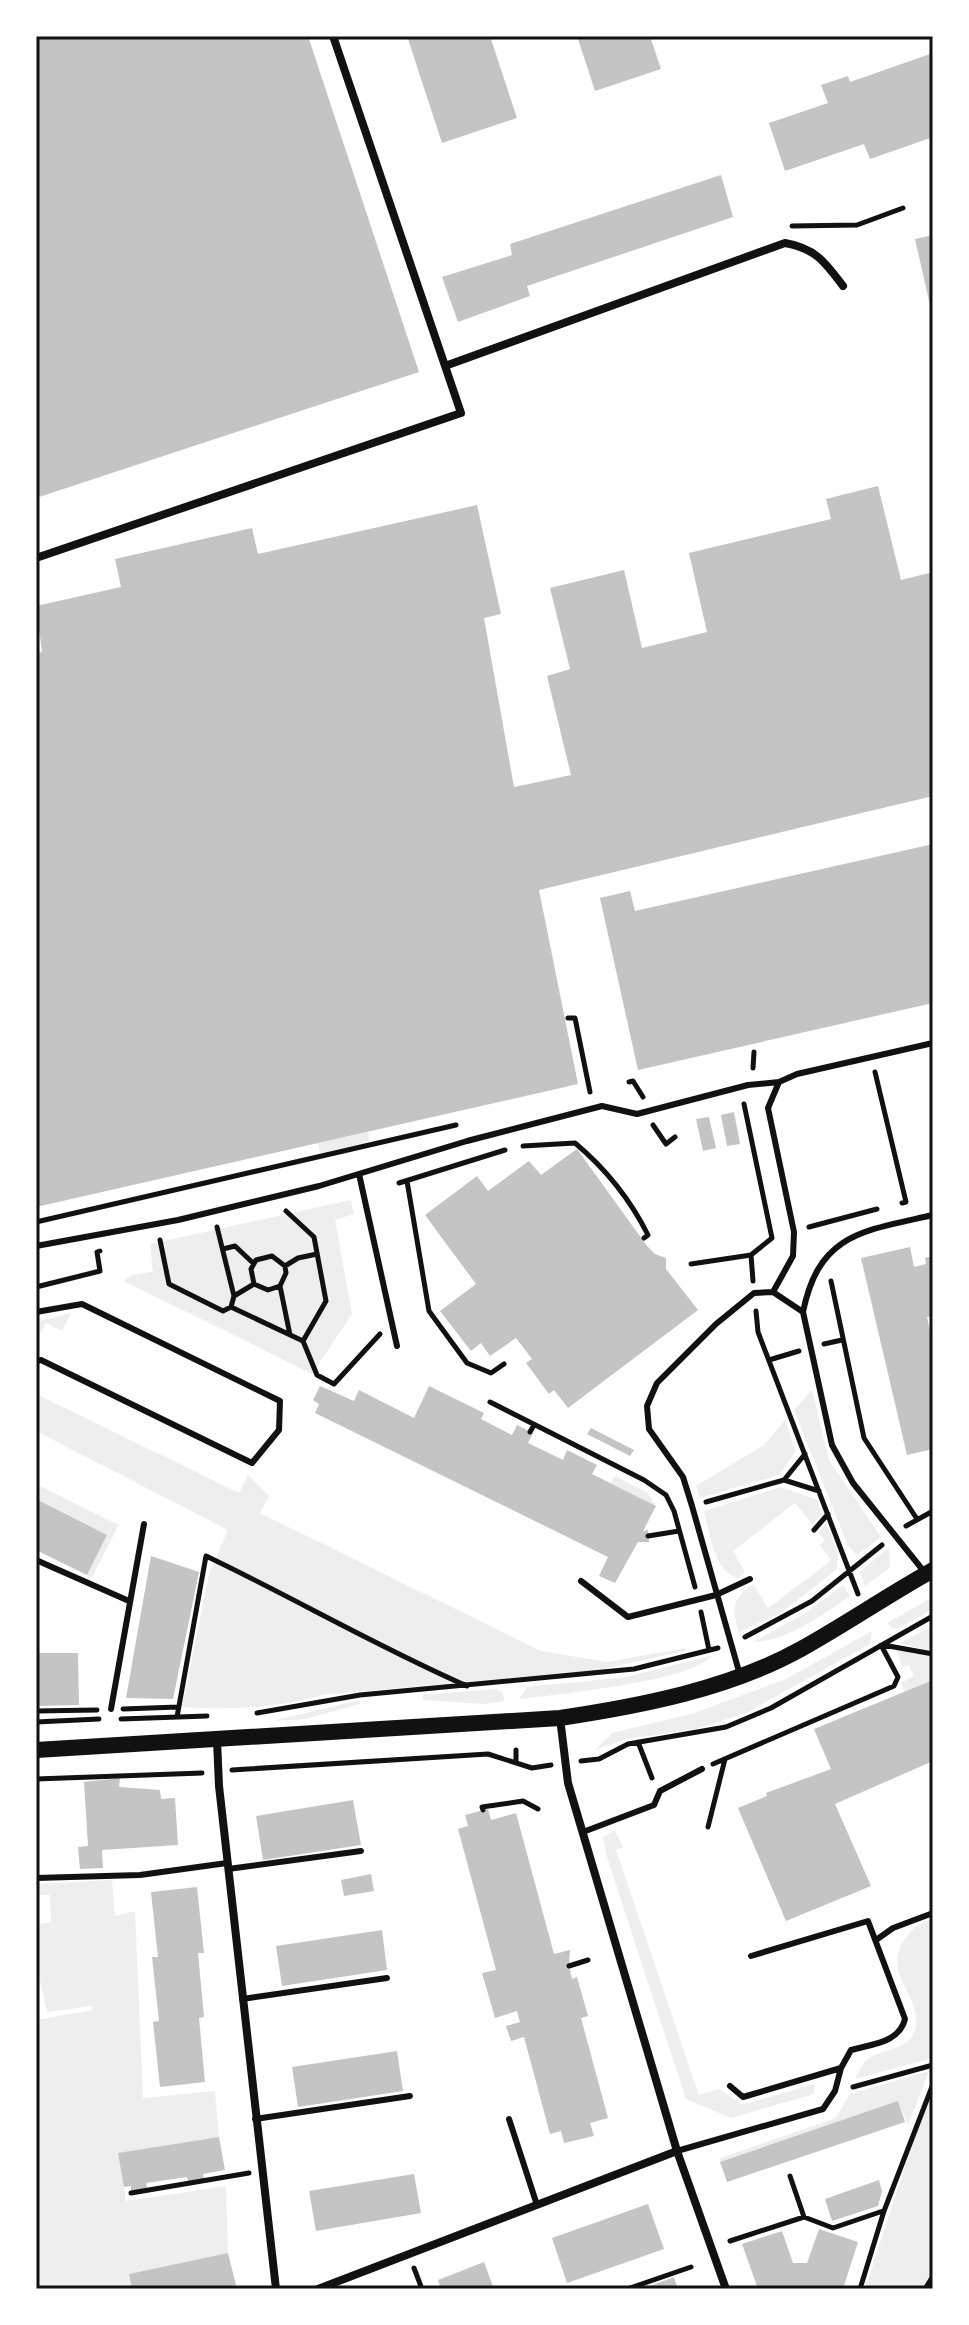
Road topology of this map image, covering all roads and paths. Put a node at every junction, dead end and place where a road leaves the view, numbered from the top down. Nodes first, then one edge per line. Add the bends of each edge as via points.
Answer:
1 (333, 36) edge
2 (843, 286) dead end
3 (445, 366) junction
4 (36, 558) edge
5 (568, 1018) dead end
6 (933, 1043) edge
7 (754, 1052) dead end
8 (753, 1068) dead end
9 (875, 1071) dead end
10 (779, 1082) junction
11 (577, 1095) dead end
12 (744, 1104) dead end
13 (462, 1124) dead end
14 (523, 1145) dead end
15 (513, 1148) dead end
16 (359, 1174) junction
17 (407, 1181) junction
18 (399, 1183) dead end
19 (894, 1205) dead end
20 (881, 1208) dead end
21 (286, 1211) dead end
22 (933, 1215) edge
23 (827, 1221) junction
24 (36, 1222) edge
25 (217, 1227) dead end
26 (809, 1227) dead end
27 (834, 1235) dead end
28 (644, 1238) dead end
29 (160, 1240) dead end
30 (36, 1246) edge
31 (223, 1249) junction
32 (317, 1254) junction
33 (751, 1255) junction
34 (253, 1263) junction
35 (691, 1264) dead end
36 (285, 1266) junction
37 (835, 1268) dead end
38 (100, 1271) dead end
39 (753, 1279) dead end
40 (254, 1284) junction
41 (280, 1286) junction
42 (36, 1287) edge
43 (773, 1292) junction
44 (234, 1296) junction
45 (231, 1307) junction
46 (756, 1309) dead end
47 (36, 1312) edge
48 (803, 1312) junction
49 (392, 1322) junction
50 (290, 1335) junction
51 (303, 1341) junction
52 (397, 1346) dead end
53 (803, 1350) dead end
54 (769, 1360) junction
55 (36, 1361) edge
56 (504, 1364) dead end
57 (490, 1402) dead end
58 (534, 1425) junction
59 (530, 1432) dead end
60 (582, 1449) junction
61 (805, 1454) junction
62 (579, 1456) dead end
63 (784, 1480) junction
64 (820, 1492) junction
65 (702, 1503) dead end
66 (933, 1511) edge
67 (829, 1513) junction
68 (917, 1519) junction
69 (144, 1524) dead end
70 (909, 1524) dead end
71 (814, 1530) dead end
72 (679, 1531) junction
73 (648, 1536) dead end
74 (884, 1543) dead end
75 (36, 1560) edge
76 (848, 1569) junction
77 (929, 1572) edge
78 (750, 1579) dead end
79 (581, 1581) dead end
80 (694, 1585) dead end
81 (855, 1591) dead end
82 (716, 1595) junction
83 (129, 1601) junction
84 (700, 1608) dead end
85 (933, 1616) edge
86 (880, 1628) dead end
87 (741, 1639) dead end
88 (888, 1641) junction
89 (881, 1645) junction
90 (933, 1654) edge
91 (740, 1675) junction
92 (511, 1683) junction
93 (469, 1686) junction
94 (512, 1692) dead end
95 (111, 1709) dead end
96 (252, 1713) dead end
97 (223, 1715) dead end
98 (177, 1717) junction
99 (560, 1718) junction
100 (102, 1719) dead end
101 (116, 1719) dead end
102 (36, 1722) edge
103 (217, 1740) junction
104 (638, 1742) junction
105 (36, 1750) edge
106 (516, 1750) dead end
107 (725, 1758) junction
108 (592, 1760) dead end
109 (516, 1762) junction
110 (539, 1767) dead end
111 (702, 1769) joint
112 (234, 1770) dead end
113 (199, 1773) dead end
114 (36, 1779) edge
115 (660, 1791) junction
116 (538, 1809) dead end
117 (483, 1810) dead end
118 (708, 1827) dead end
119 (583, 1832) junction
120 (361, 1851) dead end
121 (228, 1866) junction
122 (36, 1878) edge
123 (933, 1913) edge
124 (876, 1940) junction
125 (751, 1956) dead end
126 (588, 1960) dead end
127 (569, 1966) dead end
128 (387, 1978) dead end
129 (242, 1999) junction
130 (933, 2065) edge
131 (841, 2068) junction
132 (933, 2084) edge
133 (730, 2086) dead end
134 (853, 2087) dead end
135 (410, 2096) dead end
136 (255, 2119) junction
137 (509, 2119) dead end
138 (677, 2151) junction
139 (262, 2170) junction
140 (790, 2176) dead end
141 (131, 2193) dead end
142 (537, 2205) junction
143 (884, 2211) junction
144 (804, 2217) junction
145 (730, 2241) dead end
146 (691, 2267) dead end
147 (933, 2276) edge
148 (418, 2277) dead end
149 (276, 2289) edge
150 (318, 2289) edge
151 (422, 2289) edge
152 (627, 2289) edge
153 (726, 2289) edge
154 (860, 2289) edge
155 (925, 2289) edge

1 - 3 street
2 - 3 street via 821,256 808,247 785,243
3 - 4 street via 461,413
5 - 11 path via 575,1018 591,1091
6 - 10 lane
7 - 8 path
9 - 19 path via 906,1202
10 - 16 lane via 637,1114 602,1106
10 - 43 lane via 768,1108 794,1232 793,1256
12 - 33 path via 772,1238
13 - 24 path
14 - 28 path via 575,1143 636,1211 648,1235
15 - 17 path
16 - 30 lane via 178,1220
16 - 49 lane
17 - 18 path
17 - 56 path via 429,1311 467,1363 491,1373
20 - 23 path
21 - 32 path via 314,1237
22 - 48 lane via 839,1244 820,1260
23 - 26 path
23 - 27 path
25 - 31 path
29 - 45 path via 169,1284 223,1311
31 - 34 path via 235,1246
31 - 44 path
32 - 36 path
32 - 51 path via 326,1301
33 - 35 path
33 - 39 path
34 - 36 path via 272,1256
34 - 40 path
36 - 41 path
37 - 68 path via 831,1279 840,1340 864,1438
38 - 42 path
40 - 41 path via 268,1290
40 - 44 path
41 - 50 path
43 - 48 lane
43 - 82 lane via 754,1293 716,1324 657,1383 647,1406 649,1429 683,1477
44 - 45 path
45 - 50 path
46 - 54 path
47 - 55 lane via 82,1304 110,1317 280,1401 279,1430 252,1463
48 - 77 lane via 832,1445 853,1483
49 - 51 path via 334,1384 317,1375
49 - 52 lane
50 - 51 path
53 - 54 path
54 - 61 path
57 - 58 path
58 - 59 path
58 - 60 path
60 - 62 path
60 - 72 path via 666,1495
61 - 63 path
61 - 64 path
63 - 64 path
63 - 65 path
64 - 67 path
66 - 68 path
67 - 71 path
67 - 76 path
68 - 70 path
69 - 83 lane
72 - 73 path
72 - 80 path
74 - 76 path
75 - 83 lane
76 - 81 path
76 - 87 path via 812,1601
77 - 91 main road via 799,1650
78 - 82 lane
79 - 82 lane via 628,1617
82 - 91 lane
83 - 95 lane
84 - 92 path via 712,1650 634,1669
85 - 88 path
86 - 88 path
88 - 89 path
89 - 90 path
89 - 104 path via 771,1708 726,1727
89 - 107 path via 898,1677 894,1686
91 - 99 main road via 626,1708
92 - 93 path
92 - 94 path
93 - 96 path via 360,1695
93 - 98 path via 392,1653 206,1556
97 - 98 path
98 - 101 path
99 - 103 main road
99 - 119 street via 568,1783
100 - 102 path
103 - 105 main road
103 - 121 street
104 - 108 path
104 - 115 path
106 - 109 path
107 - 111 path
107 - 118 path
109 - 110 path
109 - 112 path via 488,1754
111 - 115 lane
113 - 114 path
115 - 119 lane via 654,1805
116 - 117 path via 523,1801
119 - 138 street
120 - 121 lane
121 - 122 lane
121 - 129 street
123 - 124 lane
124 - 125 lane via 868,1921
124 - 131 lane via 905,2019 902,2030 890,2040 851,2050
126 - 127 path
128 - 129 lane
129 - 136 street
130 - 134 path
131 - 133 lane via 743,2097
131 - 138 lane via 823,2109
132 - 143 path
135 - 136 lane
136 - 139 street
137 - 142 lane
138 - 142 street
138 - 153 street
139 - 141 path
139 - 149 street
140 - 144 path
142 - 150 street
143 - 144 path via 833,2228
143 - 154 path
144 - 145 path
146 - 152 path
147 - 155 path
148 - 151 path

